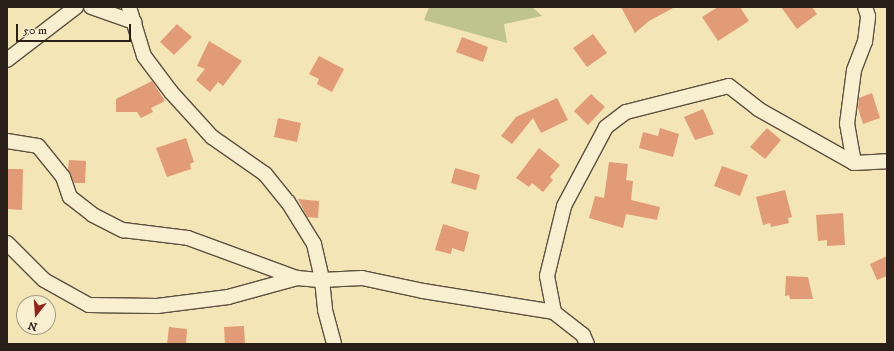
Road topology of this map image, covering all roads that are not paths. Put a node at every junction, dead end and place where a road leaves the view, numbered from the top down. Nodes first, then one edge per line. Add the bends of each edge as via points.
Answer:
1 (76, 7) edge
2 (91, 7) edge
3 (129, 7) edge
4 (865, 7) edge
5 (134, 22) junction
6 (7, 60) edge
7 (7, 141) edge
8 (887, 161) edge
9 (854, 163) junction
10 (7, 243) edge
11 (298, 278) junction
12 (322, 280) junction
13 (554, 312) junction
14 (334, 344) edge
15 (587, 344) edge

1 - 6 street
2 - 5 street
3 - 5 street
4 - 9 street via 868,16 865,42 854,70 847,124
5 - 12 street via 144,56 171,92 212,137 265,174 288,202 314,244
7 - 11 street via 38,146 63,177 70,197 93,215 123,230 188,238
8 - 9 street
9 - 13 street via 758,109 729,86 626,112 606,127 564,206 547,276
10 - 11 street via 44,280 89,305 178,304 228,297
11 - 12 street
12 - 13 street via 362,278 423,291
12 - 14 street via 325,310
13 - 15 street via 583,335

